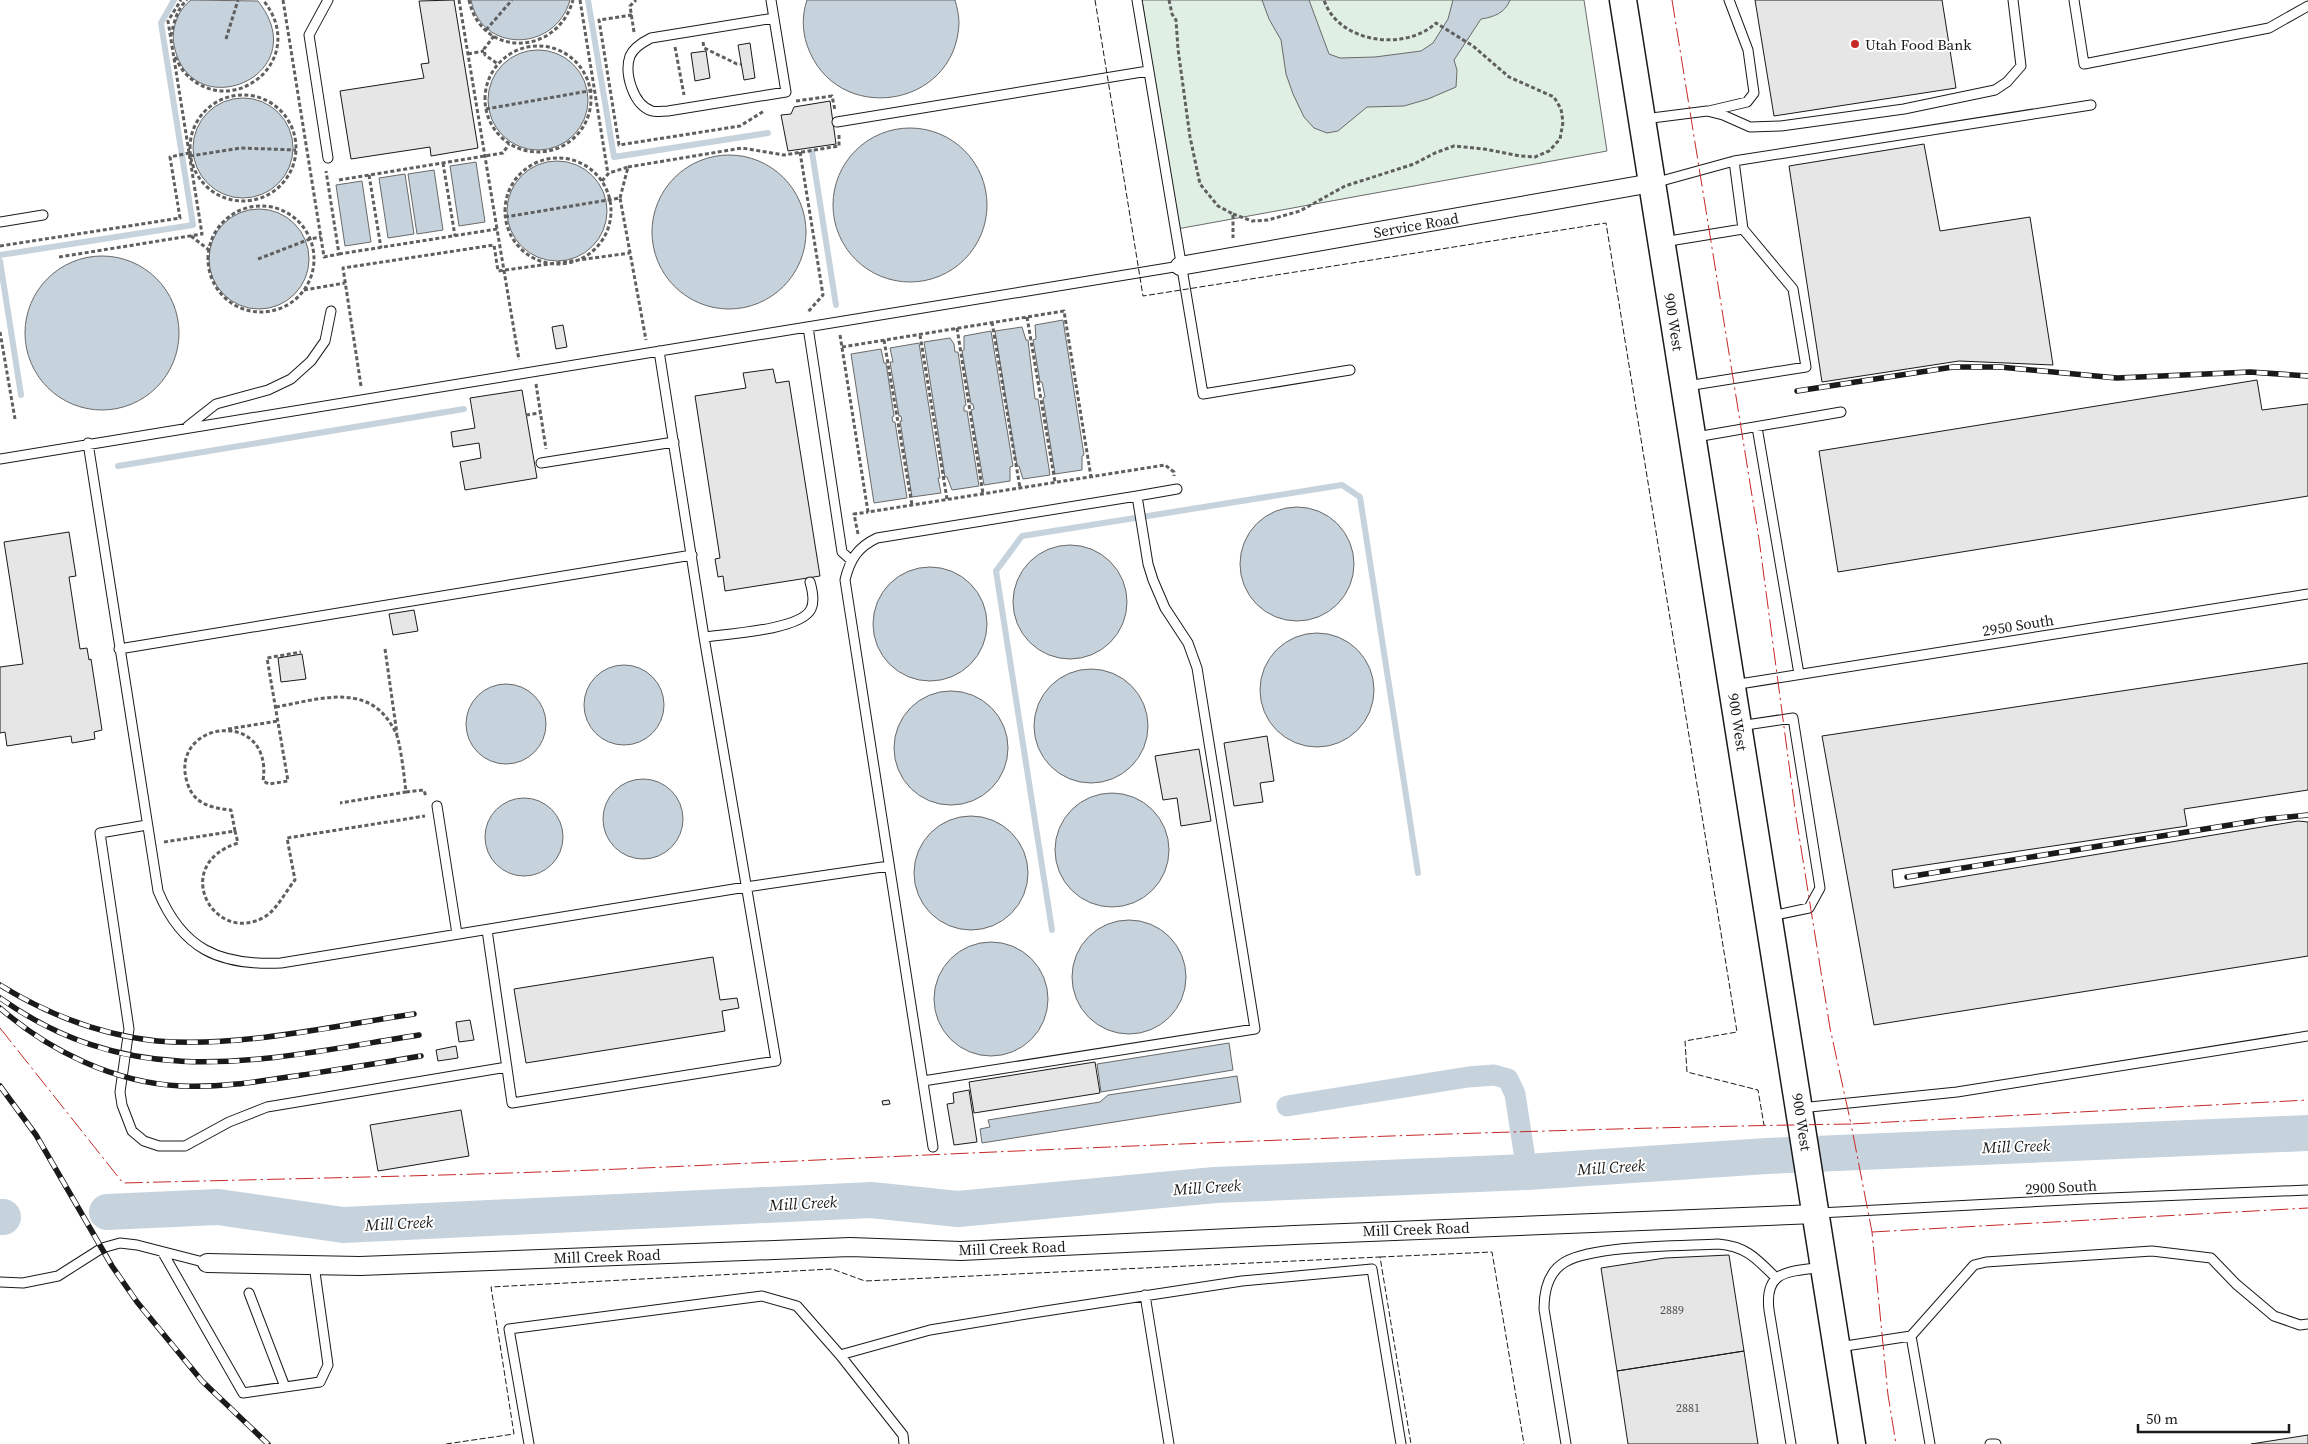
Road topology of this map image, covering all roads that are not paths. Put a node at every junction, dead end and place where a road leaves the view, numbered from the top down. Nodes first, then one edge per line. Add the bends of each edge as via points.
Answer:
1 (328, 0) edge
2 (772, 0) edge
3 (1137, 0) edge
4 (1623, 0) edge
5 (2013, 0) edge
6 (2074, 0) edge
7 (1730, 5) edge
8 (2308, 6) edge
9 (774, 18) junction
10 (1148, 71) junction
11 (2091, 105) dead end
12 (1707, 111) junction
13 (1642, 119) junction
14 (837, 122) road end
15 (328, 158) dead end
16 (1734, 161) junction
17 (1652, 183) junction
18 (43, 215) dead end
19 (0, 222) edge
20 (1743, 229) junction
21 (1661, 242) junction
22 (1180, 266) junction
23 (331, 311) dead end
24 (808, 326) junction
25 (659, 351) junction
26 (1350, 370) dead end
27 (1684, 386) junction
28 (1841, 412) dead end
29 (1757, 427) junction
30 (186, 428) junction
31 (1693, 437) junction
32 (674, 442) junction
33 (88, 443) junction
34 (0, 459) edge
35 (545, 462) road end
36 (1176, 490) road end
37 (1137, 496) junction
38 (692, 555) junction
39 (851, 560) junction
40 (810, 582) dead end
41 (2308, 594) edge
42 (704, 637) junction
43 (119, 649) junction
44 (1799, 674) junction
45 (1732, 685) junction
46 (1739, 726) junction
47 (435, 811) road end
48 (147, 825) junction
49 (890, 866) junction
50 (746, 887) junction
51 (1770, 916) junction
52 (487, 930) junction
53 (457, 934) junction
54 (2308, 1036) edge
55 (507, 1067) junction
56 (923, 1081) junction
57 (1800, 1108) junction
58 (933, 1147) dead end
59 (2308, 1190) edge
60 (1816, 1214) junction
61 (163, 1253) junction
62 (207, 1263) joint
63 (314, 1265) junction
64 (1824, 1267) junction
65 (1776, 1278) junction
66 (0, 1282) edge
67 (249, 1293) dead end
68 (1145, 1295) junction
69 (2308, 1324) edge
70 (1911, 1336) junction
71 (1836, 1347) junction
72 (840, 1355) junction
73 (285, 1387) junction
74 (529, 1444) edge
75 (904, 1444) edge
76 (1169, 1444) edge
77 (1401, 1444) edge
78 (1566, 1444) edge
79 (1790, 1444) edge
80 (1852, 1444) edge
81 (1930, 1444) edge
82 (1990, 1444) edge
83 (1996, 1444) edge

1 - 15 lane via 309,35
2 - 9 lane
3 - 10 lane
4 - 13 main road, 900 West
5 - 12 lane via 2021,66 1995,90 1904,109 1781,126 1750,127
6 - 8 lane via 2084,64 2269,28
7 - 12 lane via 1748,50 1754,92 1746,102
9 - 9 lane via 650,38 638,45 630,56 633,93 652,111 786,92
10 - 14 lane
10 - 22 lane
11 - 16 lane
12 - 13 lane
13 - 17 main road, 900 West
16 - 17 lane
16 - 20 lane
17 - 21 main road, 900 West
17 - 22 street, Service Road
18 - 19 lane
20 - 21 lane
20 - 27 lane via 1793,290 1806,367
21 - 27 main road, 900 West
22 - 24 lane
22 - 26 lane via 1203,394
23 - 30 lane via 325,341 311,361 291,379 268,390 216,404
24 - 25 lane
24 - 39 lane via 842,552
25 - 30 lane
25 - 32 lane
27 - 31 main road, 900 West
28 - 29 lane
29 - 31 lane
29 - 44 lane
30 - 33 lane
31 - 45 main road, 900 West
32 - 35 lane
32 - 38 lane
33 - 34 lane
33 - 43 lane
36 - 37 lane
37 - 39 lane via 877,538 860,548
37 - 56 lane via 1153,580 1188,643 1196,668 1255,1029
38 - 42 lane
38 - 43 lane
39 - 49 lane via 845,580
40 - 42 lane via 811,608 804,617 789,624
41 - 44 lane, 2950 South
42 - 50 lane
43 - 48 lane
44 - 45 lane, 2950 South
45 - 46 main road, 900 West
46 - 51 main road, 900 West
46 - 51 lane via 1793,718 1820,888 1809,908
47 - 53 lane
48 - 53 lane via 158,891 172,921 200,948 218,957 256,964 281,963
48 - 55 lane via 100,832 129,1028 120,1092 132,1131 144,1142 159,1146 185,1146 229,1122 267,1107
49 - 50 lane
49 - 56 lane
50 - 52 lane
50 - 55 lane via 776,1061 512,1103
51 - 57 main road, 900 West
52 - 53 lane
52 - 55 lane
54 - 57 lane via 1957,1092
56 - 58 lane
57 - 60 main road, 900 West
59 - 60 lane, 2900 South
60 - 63 street, Mill Creek Road via 960,1251 850,1247 360,1266
60 - 64 main road, 900 West
61 - 62 lane
61 - 66 lane via 120,1243 102,1248 58,1276
61 - 73 lane via 243,1393
62 - 63 street, Mill Creek Road
63 - 73 lane via 328,1365 320,1382
64 - 65 lane via 1782,1274
64 - 71 main road, 900 West
65 - 78 lane via 1746,1251 1730,1245 1593,1253 1577,1257 1558,1268 1547,1282 1544,1309
65 - 79 lane via 1768,1299
67 - 73 lane
68 - 72 lane via 930,1330
68 - 76 lane
68 - 77 lane via 1242,1281 1372,1269
69 - 70 lane via 2300,1325 2274,1316 2211,1258 2152,1250 1974,1265
70 - 71 lane
70 - 81 lane
71 - 80 main road, 900 West
72 - 74 lane via 797,1306 762,1296 509,1329
72 - 75 lane via 903,1435
82 - 83 lane

